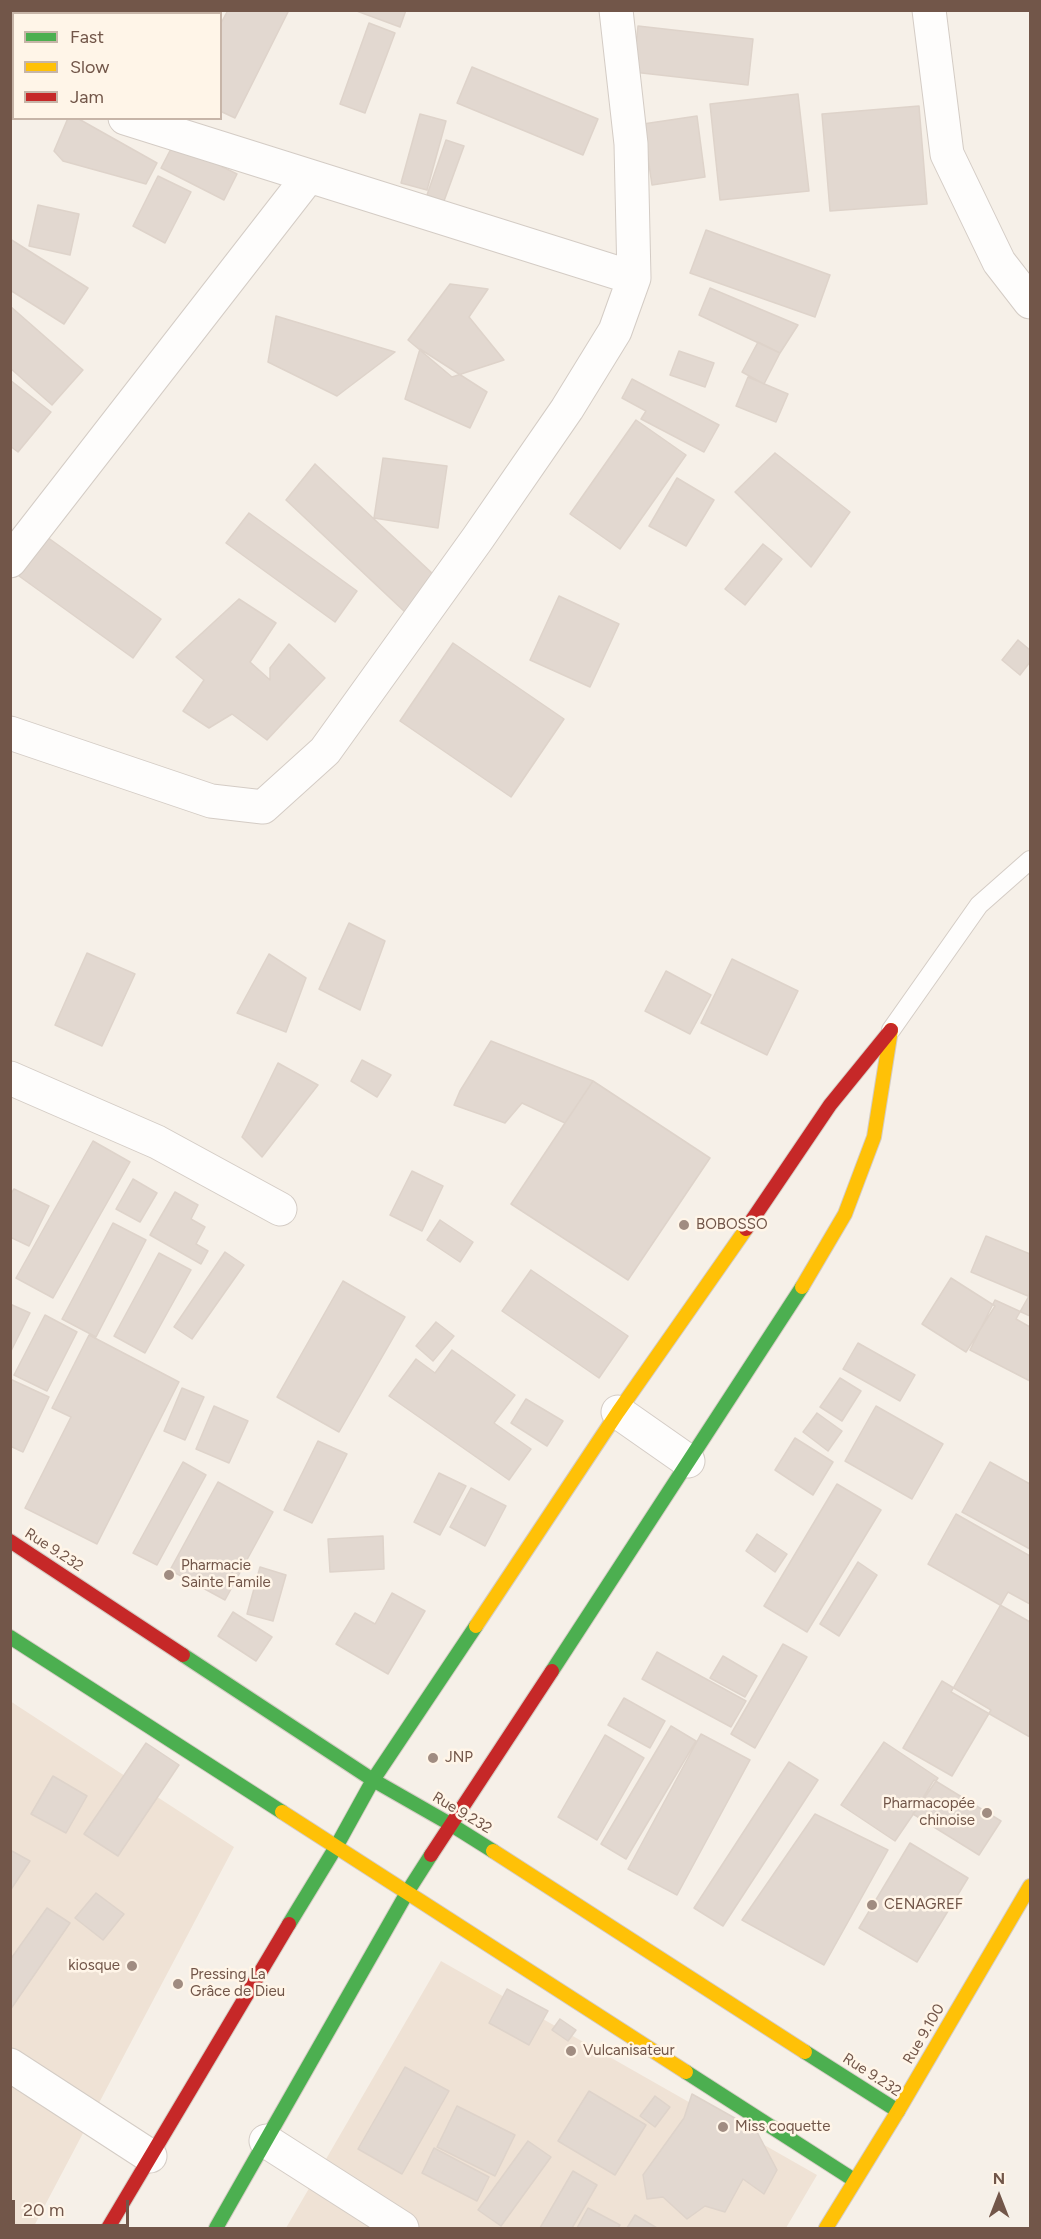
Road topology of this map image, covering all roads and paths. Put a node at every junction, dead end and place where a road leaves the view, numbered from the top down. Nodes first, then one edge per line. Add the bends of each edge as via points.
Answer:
1 (616, 10) edge
2 (928, 10) edge
3 (131, 120) edge
4 (309, 176) junction
5 (634, 278) junction
6 (1030, 302) edge
7 (10, 561) edge
8 (10, 733) edge
9 (1030, 860) edge
10 (891, 1030) junction
11 (10, 1078) edge
12 (280, 1209) dead end
13 (618, 1412) junction
14 (688, 1461) junction
15 (10, 1541) edge
16 (10, 1636) edge
17 (373, 1780) junction
18 (450, 1824) junction
19 (336, 1847) junction
20 (1030, 1886) edge
21 (408, 1891) junction
22 (10, 2065) edge
23 (898, 2111) junction
24 (266, 2141) junction
25 (150, 2156) junction
26 (854, 2180) junction
27 (108, 2229) edge
28 (216, 2229) edge
29 (402, 2229) edge
30 (825, 2229) edge

1 - 5 street via 631,144
2 - 6 street via 947,154 999,261
3 - 4 street
4 - 5 street
4 - 7 street
5 - 8 street via 615,331 567,409 484,529 325,751 263,807 211,801
9 - 10 lane via 979,905
10 - 13 street via 830,1104
10 - 14 street via 874,1137 845,1214 796,1298
11 - 12 street via 157,1142
13 - 14 street
13 - 17 street
14 - 18 street
15 - 17 street, Rue 9.232
16 - 19 street
17 - 18 street, Rue 9.232
17 - 19 street
18 - 21 street
18 - 23 street, Rue 9.232
19 - 21 street
19 - 25 street
20 - 23 street, Rue 9.100
21 - 24 street
21 - 26 street
22 - 25 street
23 - 26 street, Rue 9.100
24 - 28 street
24 - 29 street
25 - 27 street
26 - 30 street, Rue 9.100

